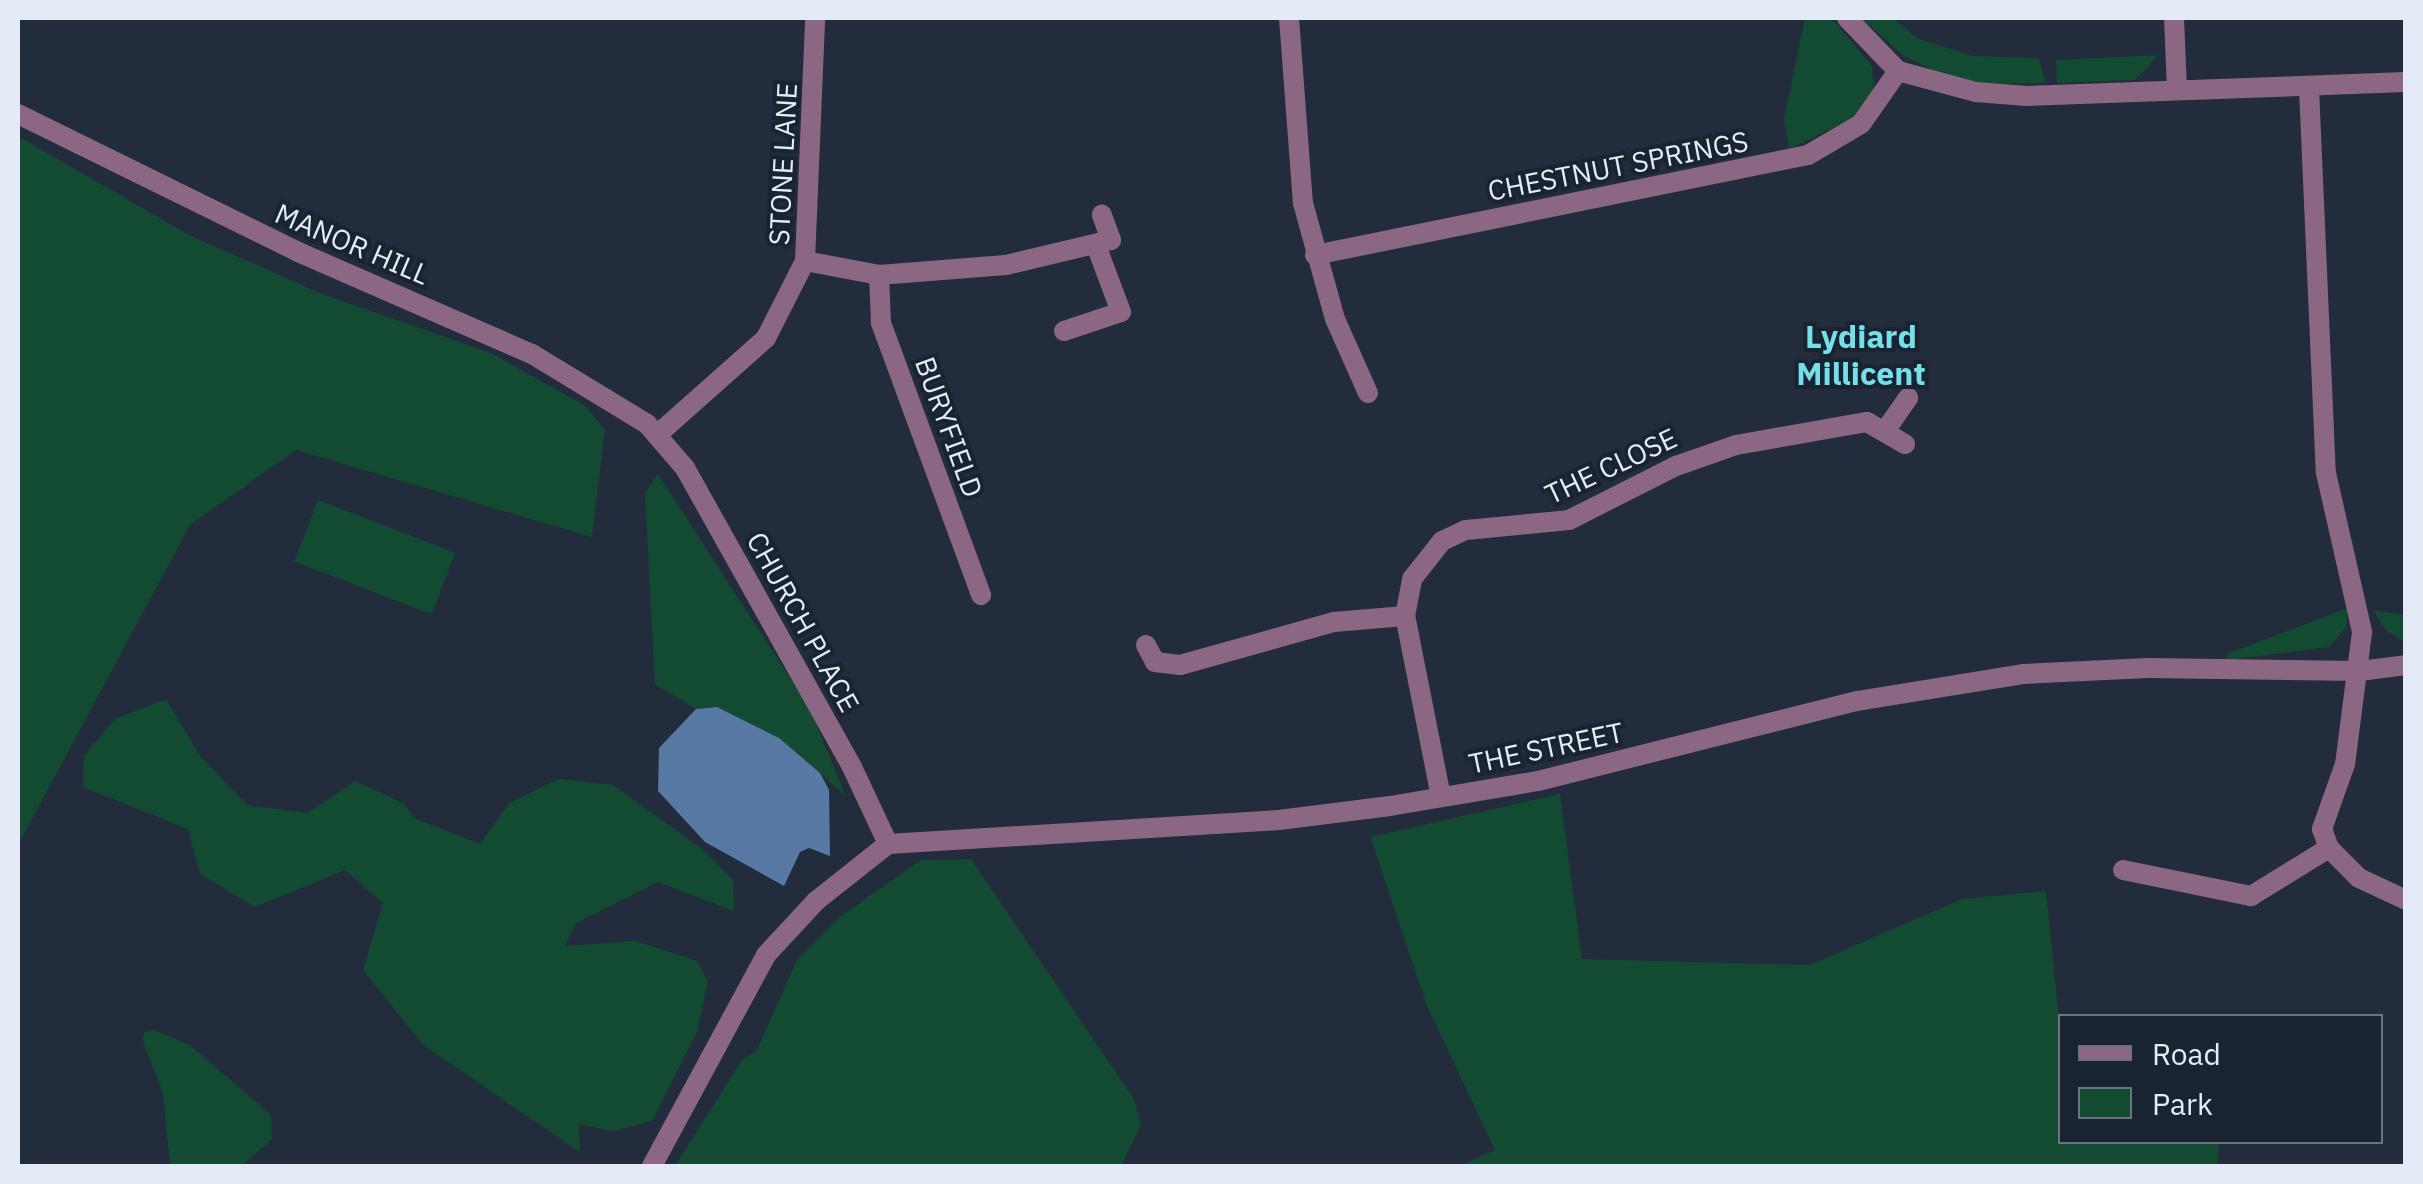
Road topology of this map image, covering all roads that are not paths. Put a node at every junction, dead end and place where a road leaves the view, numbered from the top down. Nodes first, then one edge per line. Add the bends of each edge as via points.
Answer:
1 (815, 18) edge
2 (1289, 18) edge
3 (1847, 18) edge
4 (2174, 18) edge
5 (1898, 71) junction
6 (2406, 82) edge
7 (2309, 88) junction
8 (2176, 90) junction
9 (18, 114) edge
10 (1102, 215) dead end
11 (1096, 246) junction
12 (1315, 255) junction
13 (806, 261) junction
14 (879, 275) junction
15 (1064, 330) dead end
16 (1368, 393) dead end
17 (1908, 398) dead end
18 (1887, 428) junction
19 (658, 434) junction
20 (1905, 444) dead end
21 (982, 596) dead end
22 (1405, 616) junction
23 (1146, 645) dead end
24 (2406, 665) edge
25 (2360, 672) junction
26 (1441, 798) junction
27 (888, 844) junction
28 (2329, 848) junction
29 (2123, 870) dead end
30 (2406, 900) edge
31 (652, 1166) edge

1 - 13 street, STONE LANE
2 - 12 street via 1298,172
3 - 5 street
4 - 8 street
5 - 8 street via 1976,92 2027,96
5 - 12 street, CHESTNUT SPRINGS via 1861,124 1808,156
6 - 7 street
7 - 8 street
7 - 25 street via 2325,459 2361,614
9 - 19 street, MANOR HILL via 280,244 532,354
10 - 11 street via 1111,240
11 - 14 street via 1006,265
11 - 15 street via 1121,312
12 - 16 street
13 - 14 street
13 - 19 street, STONE LANE via 766,338
14 - 21 street, BURYFIELD via 881,323
17 - 18 street
18 - 20 street
18 - 22 street, THE CLOSE via 1854,422 1718,449 1569,520 1454,534 1420,564
19 - 27 street, CHURCH PLACE via 685,468
22 - 23 street via 1334,622 1180,665 1155,662
22 - 26 street, THE CLOSE
24 - 25 street, THE STREET
25 - 26 street, THE STREET via 2133,668 2023,674 1857,701
25 - 28 street via 2345,764 2322,823
26 - 27 street, THE STREET via 1279,820
27 - 31 street via 816,901 748,980
28 - 29 street via 2251,896
28 - 30 street via 2370,886

